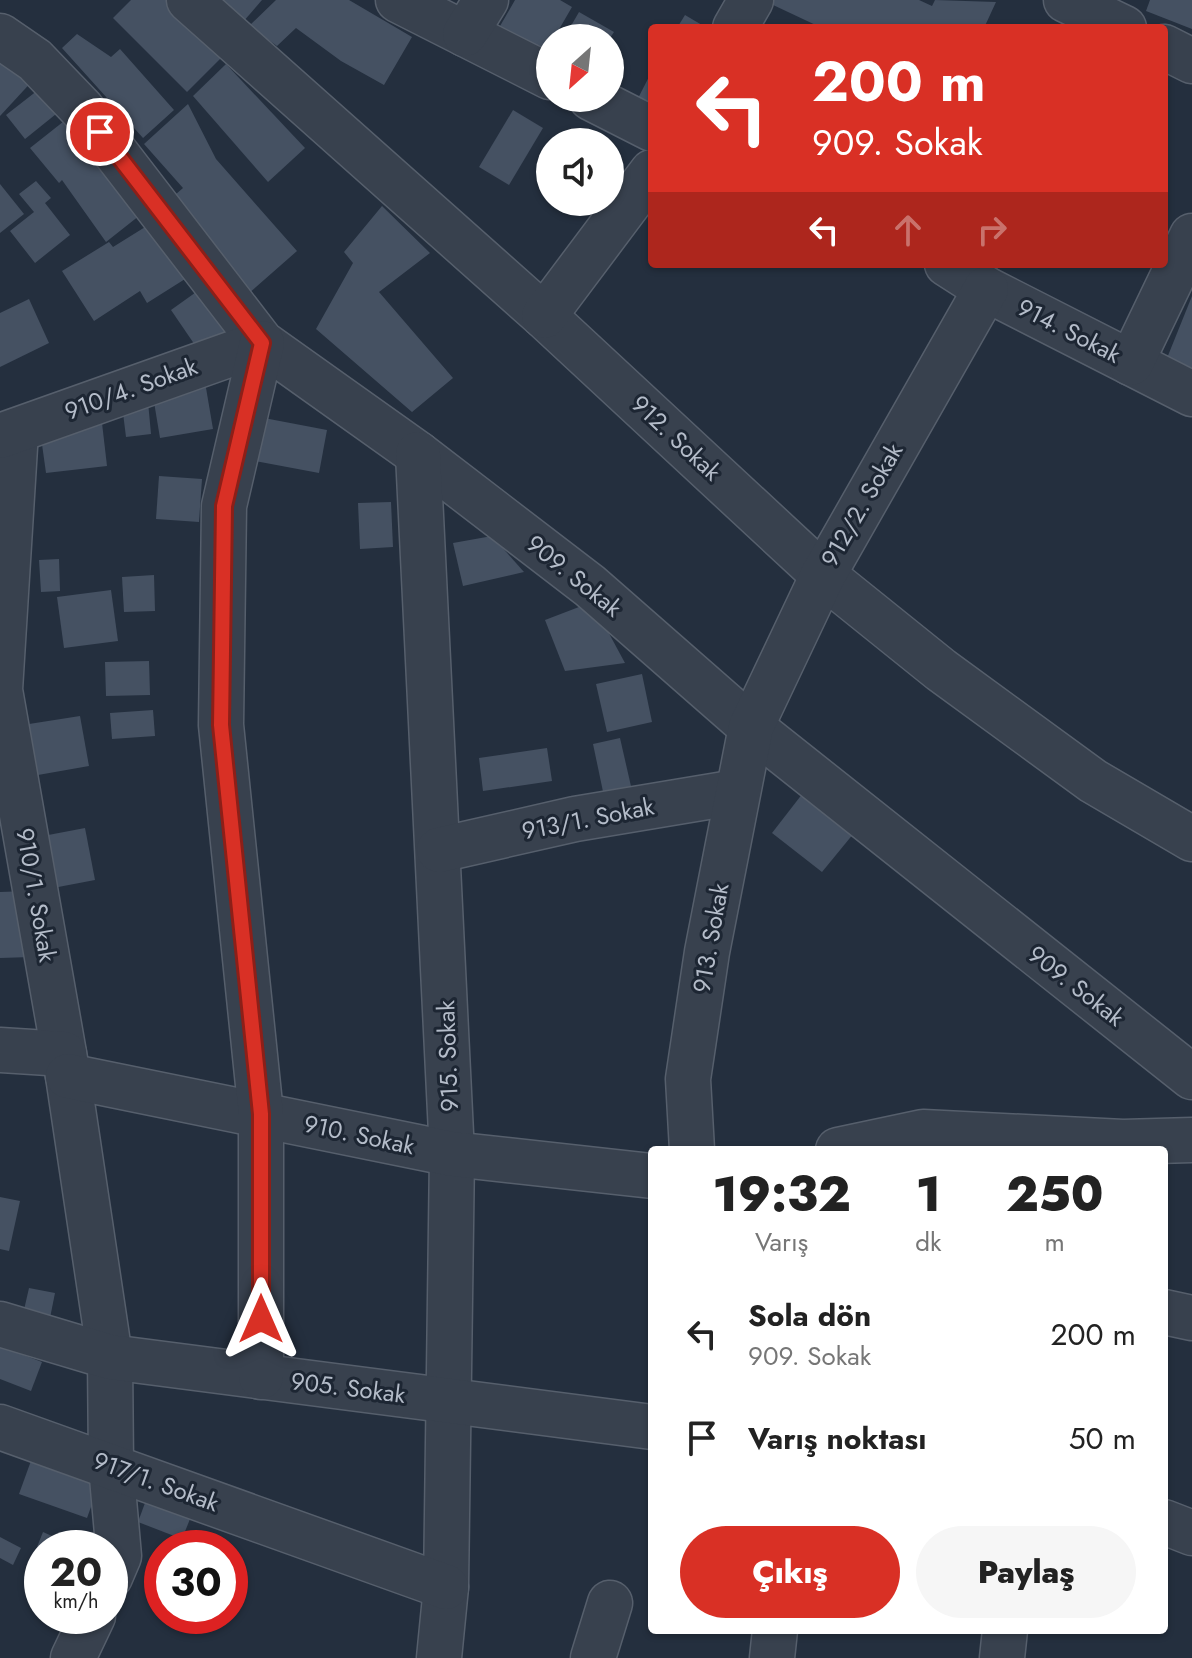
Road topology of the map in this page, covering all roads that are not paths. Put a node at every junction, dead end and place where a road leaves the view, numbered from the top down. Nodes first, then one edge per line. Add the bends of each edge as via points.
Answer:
1 (189, 0) edge
2 (398, 0) edge
3 (751, 0) edge
4 (1069, 11) edge
5 (476, 17) edge
6 (737, 24) edge
7 (1111, 24) edge
8 (0, 36) edge
9 (1168, 49) edge
10 (1192, 61) edge
11 (536, 66) edge
12 (619, 112) edge
13 (648, 127) edge
14 (648, 177) edge
15 (1192, 236) edge
16 (953, 268) edge
17 (986, 289) junction
18 (544, 316) junction
19 (262, 343) junction
20 (1131, 363) junction
21 (1192, 394) edge
22 (8, 434) edge
23 (418, 454) junction
24 (823, 575) junction
25 (751, 727) junction
26 (737, 792) junction
27 (1192, 839) edge
28 (439, 850) junction
29 (0, 1050) edge
30 (66, 1065) junction
31 (1192, 1077) edge
32 (261, 1114) junction
33 (1192, 1140) edge
34 (692, 1146) edge
35 (857, 1146) edge
36 (1121, 1146) edge
37 (452, 1154) junction
38 (648, 1176) edge
39 (1168, 1313) edge
40 (1192, 1318) edge
41 (0, 1324) edge
42 (110, 1357) junction
43 (261, 1377) junction
44 (451, 1402) junction
45 (0, 1427) edge
46 (648, 1427) edge
47 (111, 1466) junction
48 (1168, 1524) edge
49 (117, 1530) edge
50 (1192, 1533) edge
51 (446, 1587) junction
52 (610, 1603) dead end
53 (84, 1634) edge
54 (775, 1634) edge
55 (1005, 1634) edge
56 (73, 1658) edge
57 (439, 1658) edge
58 (593, 1658) edge
59 (772, 1658) edge
60 (1002, 1658) edge

1 - 18 street, 912. Sokak
2 - 5 street
3 - 6 street
4 - 7 street
5 - 11 street
8 - 19 street, 909. Sokak via 35,60 82,109
9 - 10 street
12 - 13 street
14 - 18 street
15 - 20 street
16 - 17 street, 914. Sokak
17 - 20 street, 914. Sokak
17 - 24 street, 912/2. Sokak
18 - 24 street, 912. Sokak
19 - 22 street, 910/4. Sokak
19 - 23 street, 909. Sokak
19 - 32 street via 224,506 221,725
20 - 21 street, 914. Sokak
22 - 30 street, 910/1. Sokak via 0,690
23 - 25 street, 909. Sokak via 590,586
23 - 28 street, 915. Sokak
24 - 25 street, 912/2. Sokak
24 - 27 street, 912. Sokak via 1093,781
25 - 26 street, 913. Sokak
25 - 31 street, 909. Sokak
26 - 28 street, 913/1. Sokak via 575,819
26 - 34 street, 913. Sokak via 688,1079
28 - 37 street, 915. Sokak
29 - 30 street, 910. Sokak
30 - 32 street, 910. Sokak
30 - 42 street, 910/1. Sokak
32 - 37 street, 910. Sokak
32 - 43 street
33 - 36 street
35 - 36 street via 923,1132
37 - 38 street, 910. Sokak
37 - 44 street, 915. Sokak
39 - 40 street
41 - 42 street, 905. Sokak
42 - 43 street, 905. Sokak
42 - 47 street, 910/1. Sokak
43 - 44 street, 905. Sokak
44 - 46 street, 905. Sokak
44 - 51 street, 915. Sokak
45 - 47 street, 917/1. Sokak
47 - 49 street, 910/1. Sokak
47 - 51 street, 917/1. Sokak
48 - 50 street
51 - 57 street, 915. Sokak
52 - 58 street
53 - 56 street
54 - 59 street
55 - 60 street

